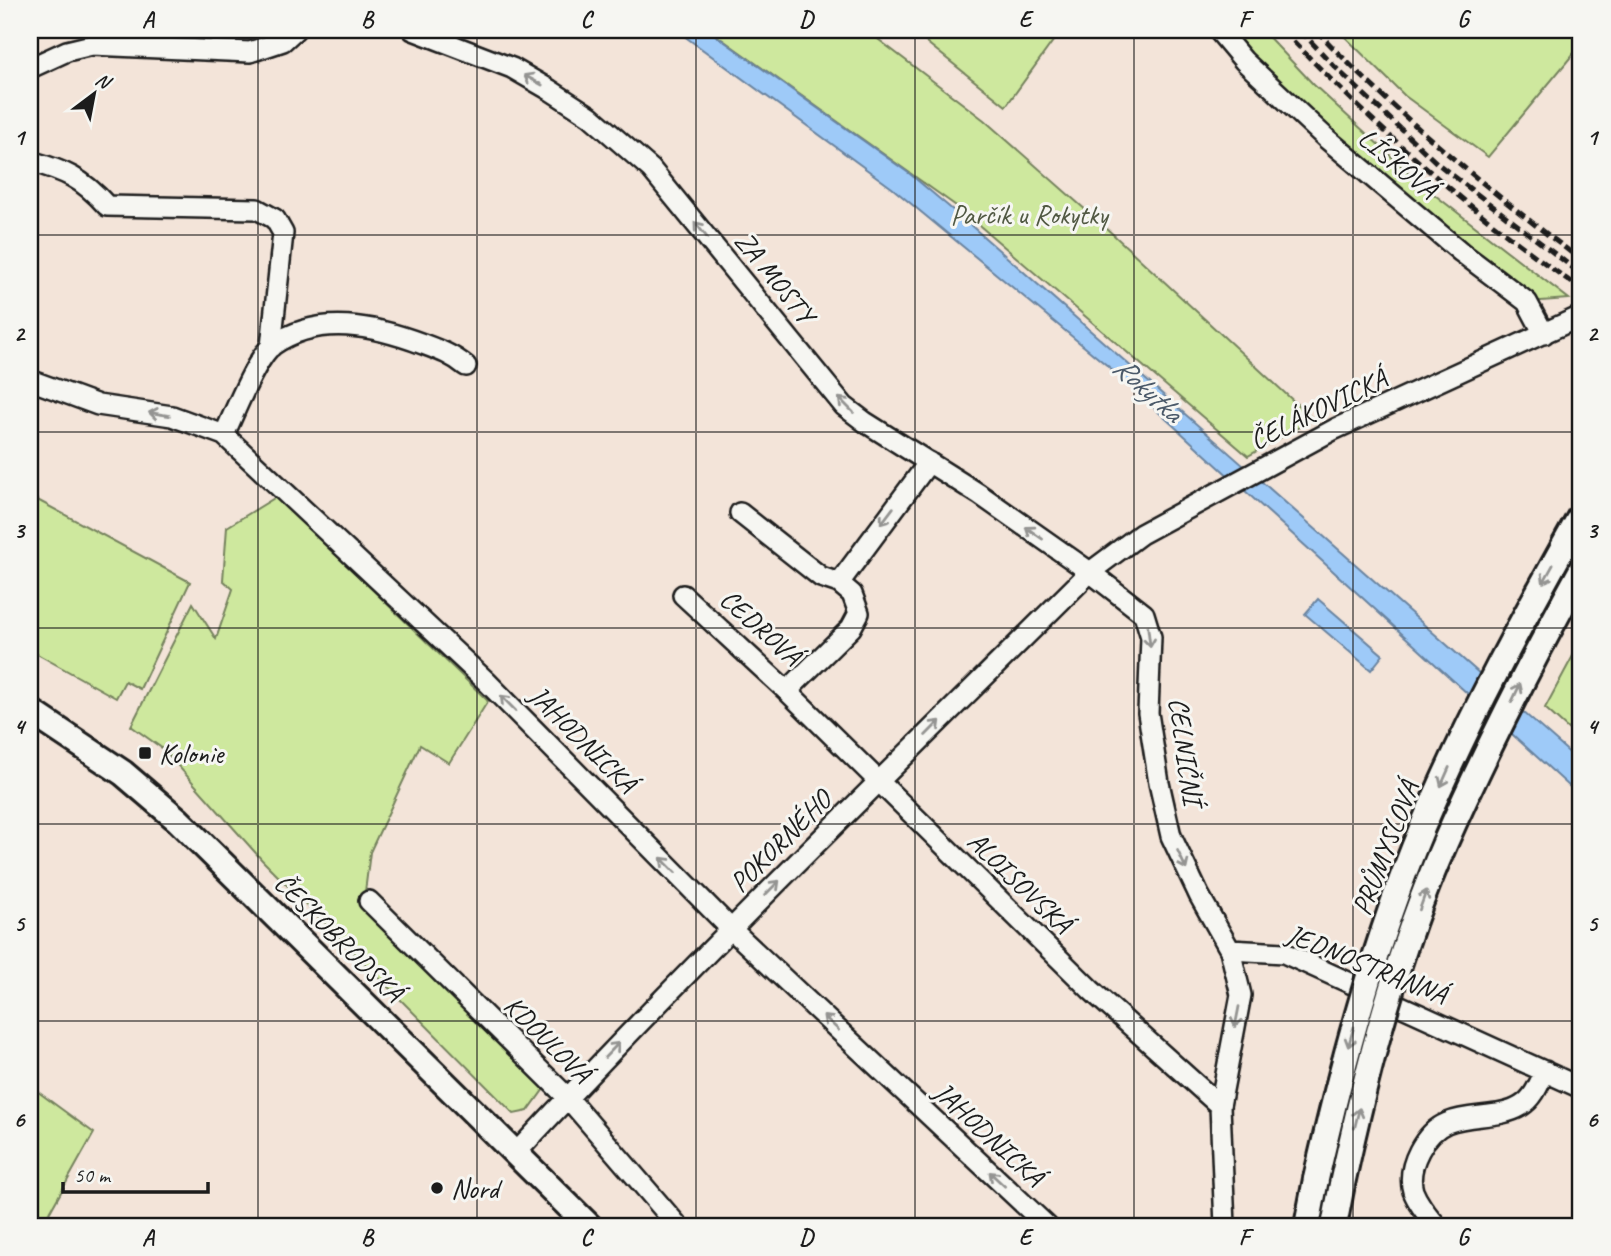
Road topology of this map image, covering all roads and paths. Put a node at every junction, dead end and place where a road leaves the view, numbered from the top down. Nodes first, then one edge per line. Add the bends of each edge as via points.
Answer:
1 (295, 30) edge
2 (413, 30) edge
3 (1218, 30) edge
4 (30, 68) edge
5 (30, 161) edge
6 (1581, 316) edge
7 (1544, 334) junction
8 (271, 346) junction
9 (466, 366) dead end
10 (30, 380) edge
11 (224, 435) junction
12 (929, 462) junction
13 (740, 513) dead end
14 (1581, 515) edge
15 (1581, 571) edge
16 (1090, 572) junction
17 (839, 583) junction
18 (683, 595) dead end
19 (788, 691) junction
20 (30, 711) edge
21 (878, 783) junction
22 (369, 901) dead end
23 (731, 929) junction
24 (1230, 950) junction
25 (1545, 1071) junction
26 (1581, 1088) edge
27 (567, 1097) junction
28 (1220, 1106) junction
29 (515, 1154) junction
30 (589, 1226) edge
31 (678, 1226) edge
32 (1046, 1226) edge
33 (1224, 1226) edge
34 (1307, 1226) edge
35 (1334, 1226) edge
36 (1437, 1226) edge

1 - 4 street via 283,41 250,52 92,45
12 -> 2 street, ZA MOSTY via 844,406 651,169 590,116 512,68
3 - 7 street, LÍSKOVÁ via 1244,61 1327,139 1527,302
5 - 8 street via 63,170 90,187 107,206 257,209 275,219 283,233
6 - 7 street, ČELÁKOVICKÁ
7 - 16 street, ČELÁKOVICKÁ via 1266,465 1141,534
8 - 9 street via 302,330 350,325 392,332 454,356
8 - 11 street
11 -> 10 street, JAHODNICKÁ via 172,416 98,405
23 -> 11 street, JAHODNICKÁ via 486,681
16 -> 12 street, ZA MOSTY
12 -> 17 street
13 - 17 street, CEDROVÁ via 821,577
14 -> 34 main road, PRŮMYSLOVÁ, bridge via 1509,643 1422,829 1368,980 1340,1078
35 -> 15 main road, PRŮMYSLOVÁ, bridge via 1380,1031 1408,942 1445,844 1533,657
21 -> 16 street, POKORNÉHO
16 -> 24 street, CELNIČNÍ via 1144,614 1151,637 1148,713 1171,836
17 - 19 street, CEDROVÁ via 852,594 859,613 851,628
18 - 19 street, CEDROVÁ
19 - 21 street, ALOISOVSKÁ
20 - 29 main road, ČESKOBRODSKÁ via 123,773 178,820
23 -> 21 street, POKORNÉHO
21 - 28 street, ALOISOVSKÁ via 1091,990
22 - 27 street, KDOULOVÁ
27 -> 23 street, POKORNÉHO
32 -> 23 street, JAHODNICKÁ
24 - 25 street, JEDNOSTRANNÁ via 1284,953
24 -> 28 street via 1241,995
25 - 26 street, JEDNOSTRANNÁ
25 - 36 street via 1535,1092 1518,1108 1446,1123 1425,1142 1414,1164 1413,1190
27 - 29 street, POKORNÉHO
27 - 31 street, KDOULOVÁ
28 - 33 street
29 - 30 main road, ČESKOBRODSKÁ

